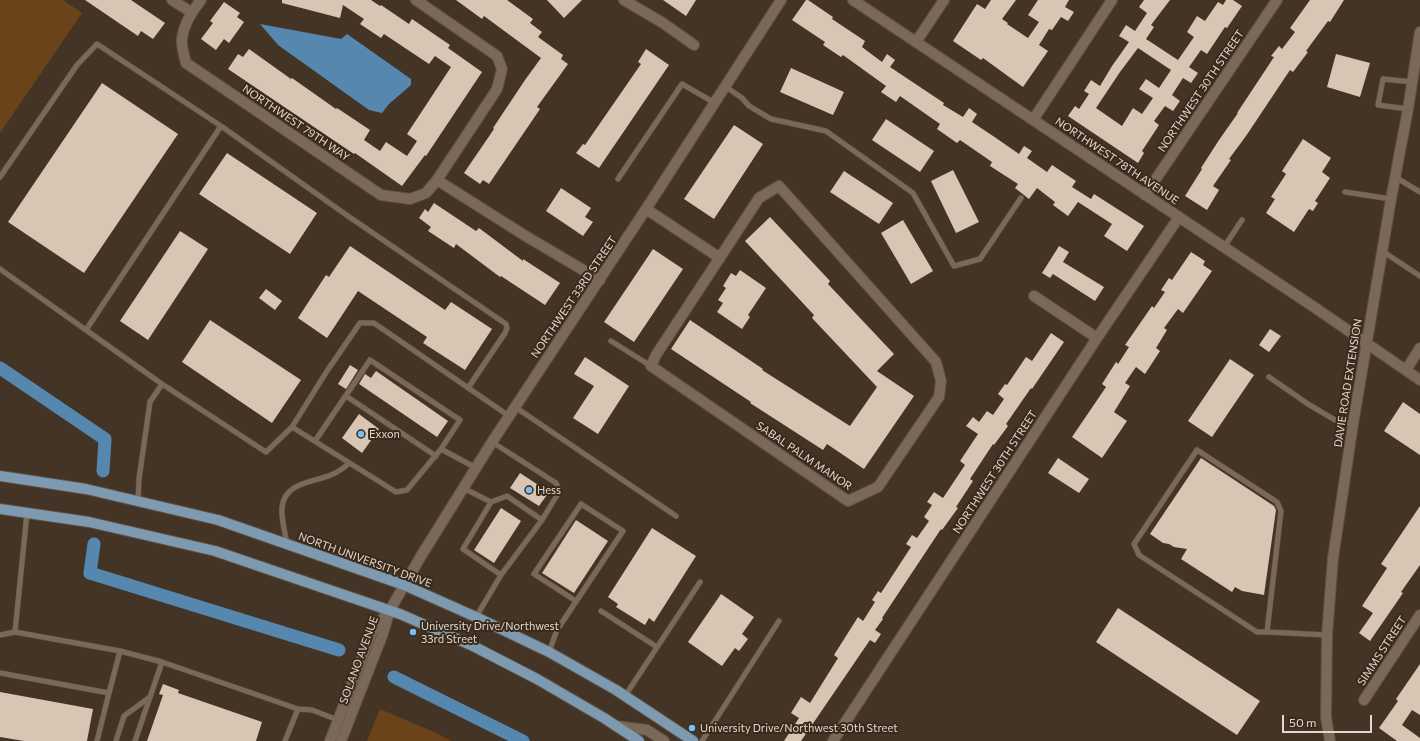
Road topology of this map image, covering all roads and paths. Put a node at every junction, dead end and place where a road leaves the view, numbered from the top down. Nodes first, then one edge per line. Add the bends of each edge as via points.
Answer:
1 (172, 0) edge
2 (201, 0) edge
3 (416, 0) edge
4 (624, 0) edge
5 (781, 0) edge
6 (854, 0) edge
7 (944, 0) edge
8 (1112, 0) edge
9 (1277, 0) edge
10 (191, 12) junction
11 (1420, 32) edge
12 (916, 42) junction
13 (694, 45) dead end
14 (1413, 82) junction
15 (726, 87) junction
16 (715, 103) junction
17 (1408, 109) junction
18 (1032, 120) junction
19 (221, 126) junction
20 (0, 177) edge
21 (1395, 177) junction
22 (437, 180) junction
23 (618, 180) dead end
24 (1345, 192) dead end
25 (1420, 192) edge
26 (1145, 195) junction
27 (1021, 198) dead end
28 (1391, 199) junction
29 (646, 210) junction
30 (1179, 217) junction
31 (1242, 220) dead end
32 (1224, 247) junction
33 (1382, 251) junction
34 (720, 258) junction
35 (0, 269) edge
36 (1420, 276) edge
37 (600, 280) junction
38 (1034, 296) dead end
39 (86, 330) junction
40 (1096, 338) junction
41 (611, 341) dead end
42 (1367, 344) junction
43 (1420, 348) edge
44 (651, 366) junction
45 (1406, 370) junction
46 (1269, 377) dead end
47 (1420, 380) edge
48 (162, 384) junction
49 (468, 388) junction
50 (346, 396) junction
51 (515, 407) junction
52 (510, 416) junction
53 (1353, 424) junction
54 (292, 427) junction
55 (315, 441) junction
56 (492, 442) junction
57 (441, 449) junction
58 (436, 456) junction
59 (349, 463) junction
60 (476, 468) junction
61 (0, 476) edge
62 (463, 488) junction
63 (138, 501) junction
64 (491, 502) junction
65 (0, 509) edge
66 (27, 513) junction
67 (676, 516) dead end
68 (542, 520) junction
69 (287, 544) junction
70 (501, 575) junction
71 (700, 582) dead end
72 (404, 585) junction
73 (576, 601) junction
74 (390, 610) junction
75 (601, 611) dead end
76 (1420, 615) edge
77 (476, 617) junction
78 (779, 621) dead end
79 (15, 632) junction
80 (1267, 632) junction
81 (0, 635) edge
82 (1326, 635) junction
83 (657, 647) junction
84 (120, 651) junction
85 (549, 652) junction
86 (162, 662) junction
87 (0, 673) edge
88 (109, 693) junction
89 (151, 696) junction
90 (625, 696) junction
91 (1364, 700) dead end
92 (298, 709) junction
93 (338, 720) junction
94 (616, 726) junction
95 (97, 741) edge
96 (116, 741) edge
97 (135, 741) edge
98 (285, 741) edge
99 (330, 741) edge
100 (341, 741) edge
101 (639, 741) edge
102 (664, 741) edge
103 (693, 741) edge
104 (702, 741) edge
105 (833, 741) edge
106 (1330, 741) edge

1 - 10 street
2 - 10 street
3 - 22 street via 497,56 502,69 497,89
4 - 13 street
5 - 15 street, NORTHWEST 33RD STREET
6 - 12 street, NORTHWEST 78TH AVENUE
7 - 12 street
8 - 18 street
9 - 26 street, NORTHWEST 30TH STREET
10 - 22 street, NORTHWEST 79TH WAY via 182,37 186,64 382,195 410,199 426,193
11 - 14 street, DAVIE ROAD EXTENSION
12 - 18 street, NORTHWEST 78TH AVENUE
14 - 17 street, DAVIE ROAD EXTENSION
14 - 17 lane via 1383,79 1378,105
15 - 16 street, NORTHWEST 33RD STREET
15 - 27 lane via 749,106 771,119 826,131 913,192 954,266 980,259
16 - 23 lane via 682,84
16 - 29 street, NORTHWEST 33RD STREET
17 - 21 street, DAVIE ROAD EXTENSION
18 - 26 street, NORTHWEST 78TH AVENUE
19 - 20 lane via 98,44 77,65
19 - 39 lane
19 - 49 lane via 344,214 506,324 505,333
21 - 25 lane
21 - 28 street, DAVIE ROAD EXTENSION
22 - 37 street
24 - 28 lane
26 - 30 street, NORTHWEST 78TH AVENUE
28 - 33 street, DAVIE ROAD EXTENSION
29 - 34 street
29 - 37 street, NORTHWEST 33RD STREET
30 - 32 street, NORTHWEST 78TH AVENUE
30 - 40 street, NORTHWEST 30TH STREET
31 - 32 lane
32 - 42 street, NORTHWEST 78TH AVENUE
33 - 36 lane
33 - 42 street, DAVIE ROAD EXTENSION
34 - 44 street, SABAL PALM MANOR
34 - 44 street, SABAL PALM MANOR via 759,198 779,186 936,362 941,381 939,397 878,487 848,501
35 - 39 lane
37 - 51 street, NORTHWEST 33RD STREET
38 - 40 street
39 - 48 lane
40 - 105 street, NORTHWEST 30TH STREET
41 - 44 lane
42 - 45 street, NORTHWEST 78TH AVENUE
42 - 53 street, DAVIE ROAD EXTENSION
43 - 45 street
45 - 47 street
46 - 53 lane via 1335,420
48 - 54 lane via 266,452
48 - 63 lane via 150,402
49 - 52 lane
49 - 54 lane via 374,323 360,323
50 - 55 lane
50 - 57 lane via 370,360 460,420
50 - 58 lane
51 - 52 street, NORTHWEST 33RD STREET
51 - 67 lane
52 - 56 street, NORTHWEST 33RD STREET
53 - 82 street, DAVIE ROAD EXTENSION via 1333,558
54 - 55 lane
55 - 59 lane
56 - 60 street, NORTHWEST 33RD STREET
56 - 68 lane via 556,483 558,492
57 - 58 lane
57 - 60 lane
58 - 59 lane via 407,490 396,492
59 - 69 lane via 330,476 295,487 285,498 282,513
60 - 62 street, NORTHWEST 33RD STREET
61 - 63 main road, NORTH UNIVERSITY DRIVE via 86,489
62 - 64 lane
62 - 72 street, NORTHWEST 33RD STREET
63 - 69 main road, NORTH UNIVERSITY DRIVE via 218,520
64 - 68 lane via 507,496
64 - 70 lane via 463,549
65 - 66 main road
66 - 74 main road via 89,522 216,551
66 - 79 lane
68 - 70 lane
69 - 72 main road, NORTH UNIVERSITY DRIVE
70 - 77 lane
71 - 83 lane
72 - 74 street, NORTHWEST 33RD STREET
72 - 77 main road, NORTH UNIVERSITY DRIVE
73 - 73 lane via 623,532 581,504 534,574
73 - 85 lane via 556,630
74 - 93 street, SOLANO AVENUE via 372,632
74 - 94 main road via 505,662
74 - 100 street, SOLANO AVENUE
75 - 83 lane
76 - 91 street, SIMMS STREET
77 - 85 main road, NORTH UNIVERSITY DRIVE
78 - 104 lane
79 - 81 lane
79 - 84 lane
80 - 80 lane via 1281,510 1277,502 1197,450 1134,544 1140,555 1257,632
80 - 82 lane
82 - 106 street, DAVIE ROAD EXTENSION via 1326,717
83 - 90 lane
84 - 86 lane
84 - 88 lane
85 - 90 main road, NORTH UNIVERSITY DRIVE
86 - 89 lane
86 - 92 lane
87 - 88 lane
88 - 95 lane
89 - 96 lane via 124,716
89 - 97 lane
90 - 103 main road, NORTH UNIVERSITY DRIVE
92 - 93 lane via 312,710
92 - 98 lane
93 - 99 street, SOLANO AVENUE
94 - 101 main road
94 - 102 street via 647,730

